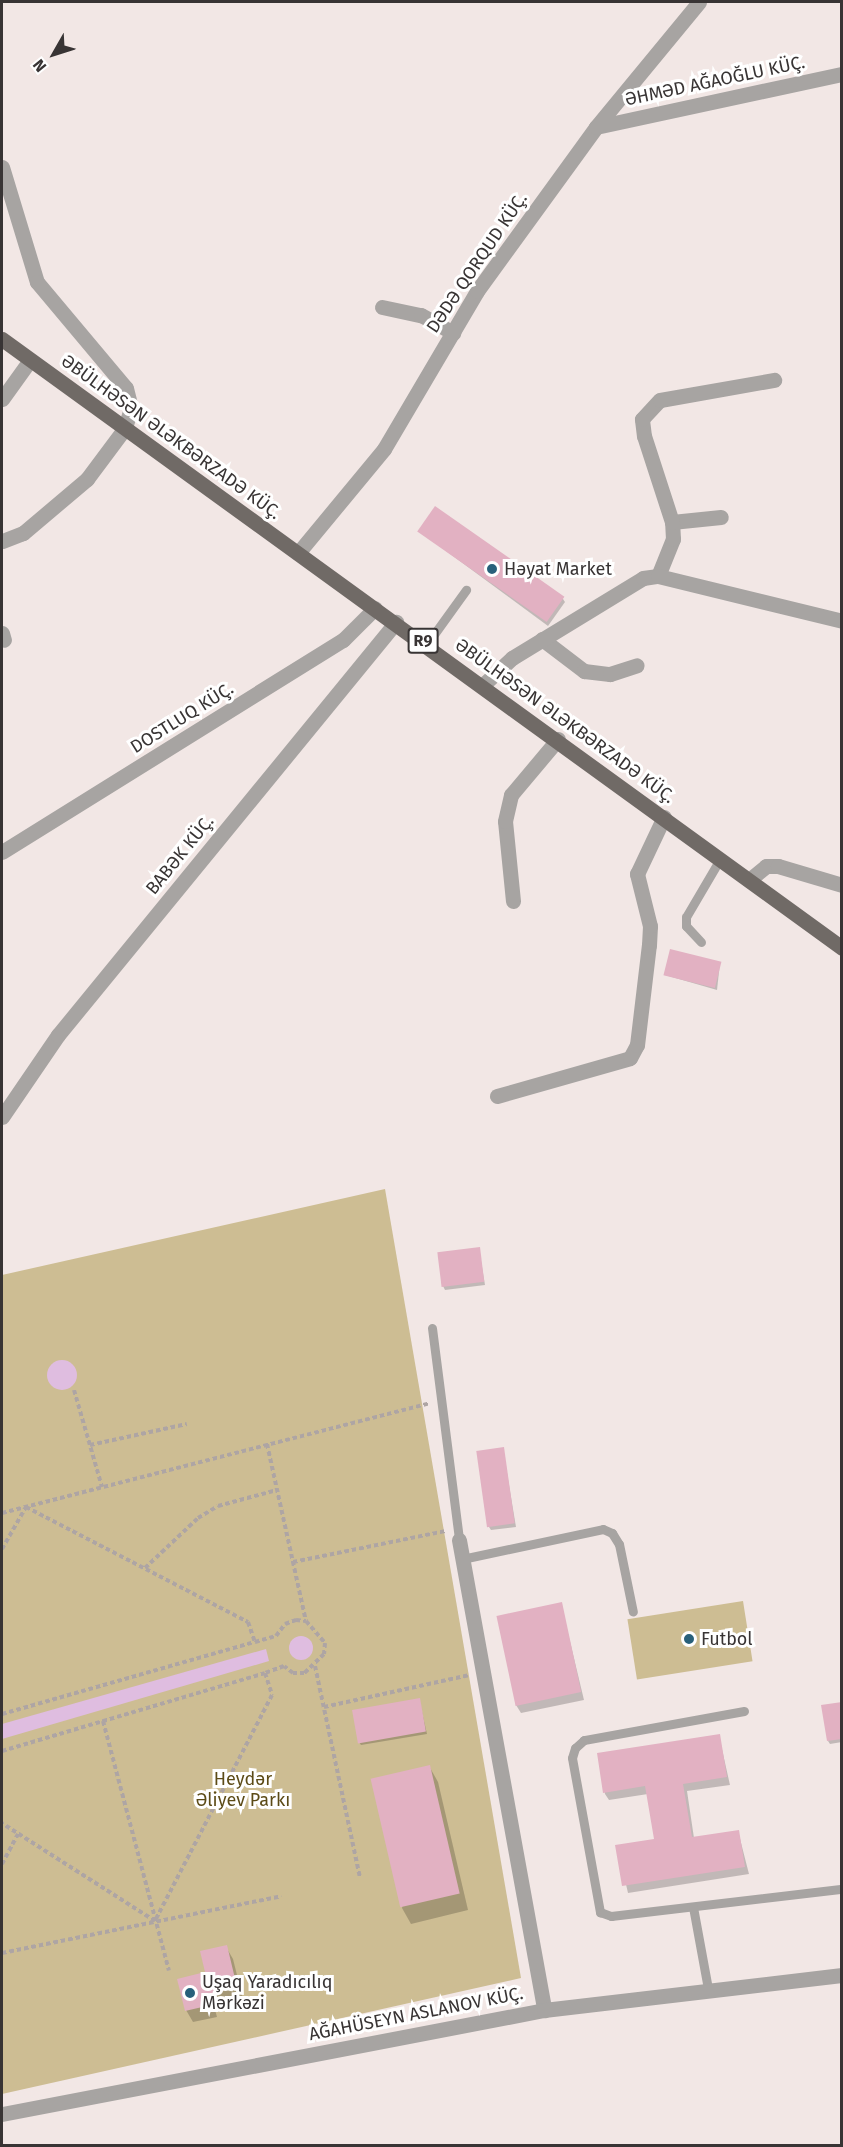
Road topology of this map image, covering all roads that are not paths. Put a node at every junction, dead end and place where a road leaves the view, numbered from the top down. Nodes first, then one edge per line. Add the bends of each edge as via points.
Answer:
1 (699, 2) edge
2 (842, 74) edge
3 (596, 126) junction
4 (2, 167) edge
5 (382, 307) dead end
6 (453, 333) junction
7 (2, 339) edge
8 (30, 360) junction
9 (774, 380) dead end
10 (2, 399) edge
11 (125, 428) junction
12 (721, 518) dead end
13 (672, 522) junction
14 (2, 541) edge
15 (298, 553) junction
16 (658, 576) junction
17 (466, 590) dead end
18 (375, 608) junction
19 (842, 621) edge
20 (396, 622) junction
21 (542, 639) junction
22 (427, 645) junction
23 (637, 666) dead end
24 (483, 685) junction
25 (558, 739) junction
26 (664, 817) junction
27 (2, 852) edge
28 (720, 859) junction
29 (749, 880) junction
30 (842, 885) edge
31 (513, 900) dead end
32 (700, 942) dead end
33 (842, 948) edge
34 (497, 1096) dead end
35 (2, 1117) edge
36 (432, 1328) dead end
37 (458, 1534) joint
38 (462, 1559) junction
39 (633, 1612) dead end
40 (744, 1711) dead end
41 (842, 1888) edge
42 (693, 1906) junction
43 (842, 1975) edge
44 (708, 1989) junction
45 (544, 2010) junction
46 (2, 2114) edge

1 - 3 street, DƏDƏ QORQUD KÜÇ.
2 - 3 street, ƏHMƏD AĞAOĞLU KÜÇ.
3 - 6 street, DƏDƏ QORQUD KÜÇ. via 477,291
4 - 11 street via 38,282 126,388 131,408
5 - 6 street via 421,315
6 - 15 street, DƏDƏ QORQUD KÜÇ. via 384,449
7 - 8 main road, ƏBÜLHƏSƏN ƏLƏKBƏRZADƏ KÜÇ. / R9
8 - 10 street
8 - 11 main road, ƏBÜLHƏSƏN ƏLƏKBƏRZADƏ KÜÇ. / R9
9 - 13 street via 671,397 650,408 642,419
11 - 14 street via 108,454 59,506 23,533
11 - 15 main road, ƏBÜLHƏSƏN ƏLƏKBƏRZADƏ KÜÇ. / R9
12 - 13 street
13 - 16 street via 673,539
15 - 18 main road, ƏBÜLHƏSƏN ƏLƏKBƏRZADƏ KÜÇ. / R9
16 - 19 street
16 - 21 street via 630,585
17 - 22 lane
18 - 20 main road, ƏBÜLHƏSƏN ƏLƏKBƏRZADƏ KÜÇ. / R9
18 - 27 street, DOSTLUQ KÜÇ. via 343,640
20 - 22 main road, ƏBÜLHƏSƏN ƏLƏKBƏRZADƏ KÜÇ. / R9
20 - 35 street, BABƏK KÜÇ. via 58,1035
21 - 23 street via 584,671 610,674
21 - 24 street via 512,658
22 - 24 main road, ƏBÜLHƏSƏN ƏLƏKBƏRZADƏ KÜÇ. / R9
24 - 25 main road, ƏBÜLHƏSƏN ƏLƏKBƏRZADƏ KÜÇ. / R9
25 - 26 main road, ƏBÜLHƏSƏN ƏLƏKBƏRZADƏ KÜÇ. / R9
25 - 31 street via 511,795 505,821
26 - 28 main road, ƏBÜLHƏSƏN ƏLƏKBƏRZADƏ KÜÇ. / R9
26 - 34 street via 637,874 650,926 650,945 637,1045 630,1058
28 - 29 main road, ƏBÜLHƏSƏN ƏLƏKBƏRZADƏ KÜÇ. / R9
28 - 32 lane via 686,917 686,926
29 - 30 street via 766,866 778,866
29 - 33 main road, ƏBÜLHƏSƏN ƏLƏKBƏRZADƏ KÜÇ. / R9
36 - 37 lane
37 - 38 street
38 - 39 lane via 603,1529 612,1533 619,1545
38 - 45 street
40 - 42 lane via 584,1740 572,1758 600,1912 611,1916
41 - 42 lane
42 - 44 lane
43 - 44 street, AĞAHÜSEYN ASLANOV KÜÇ.
44 - 45 street, AĞAHÜSEYN ASLANOV KÜÇ.
45 - 46 street, AĞAHÜSEYN ASLANOV KÜÇ.

